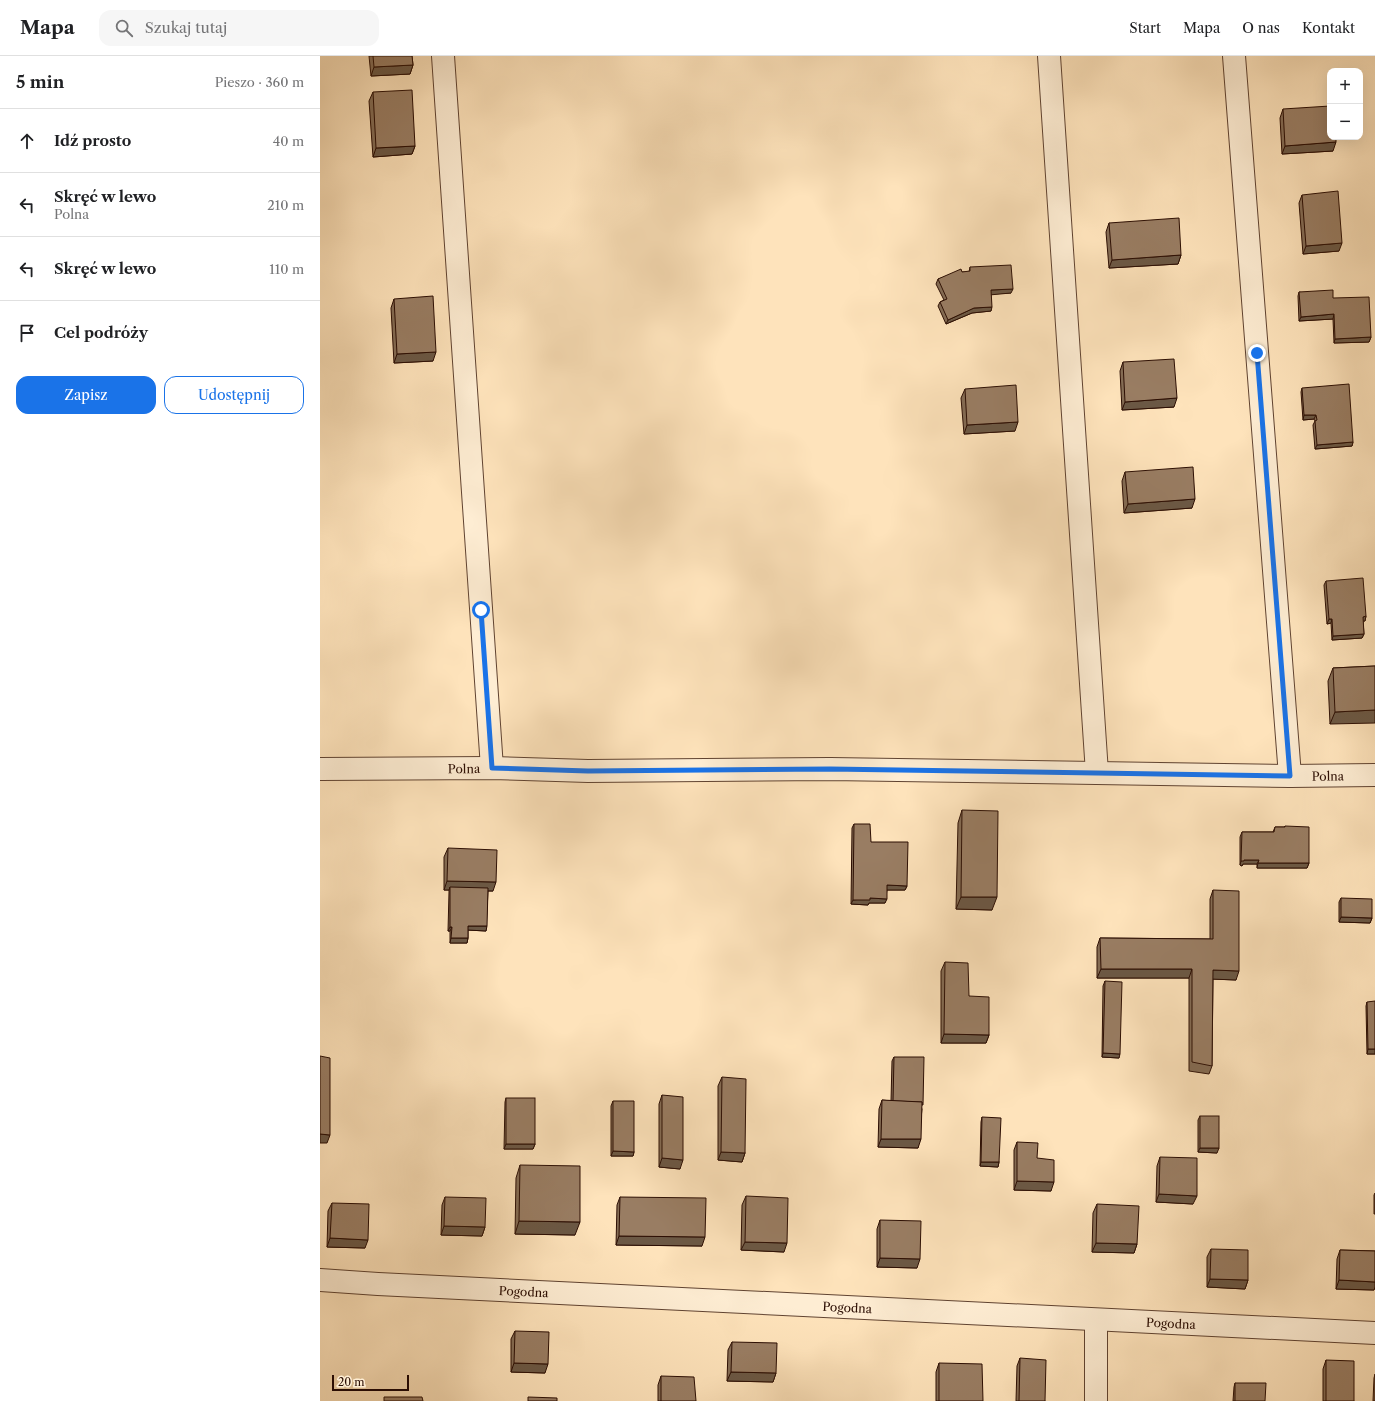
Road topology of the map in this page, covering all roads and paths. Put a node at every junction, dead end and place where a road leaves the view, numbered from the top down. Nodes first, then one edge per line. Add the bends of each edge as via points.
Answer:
1 (443, 56) edge
2 (1049, 56) edge
3 (1234, 56) edge
4 (492, 768) junction
5 (320, 769) edge
6 (1097, 773) junction
7 (1375, 775) edge
8 (1290, 776) junction
9 (320, 1280) edge
10 (1096, 1320) junction
11 (1375, 1333) edge
12 (1096, 1401) edge

1 - 4 street
2 - 6 street
3 - 8 street
4 - 5 street, Polna
4 - 6 street, Polna via 588,771 830,769
6 - 8 street, Polna
7 - 8 street, Polna
9 - 10 street, Pogodna
10 - 11 street, Pogodna
10 - 12 street

